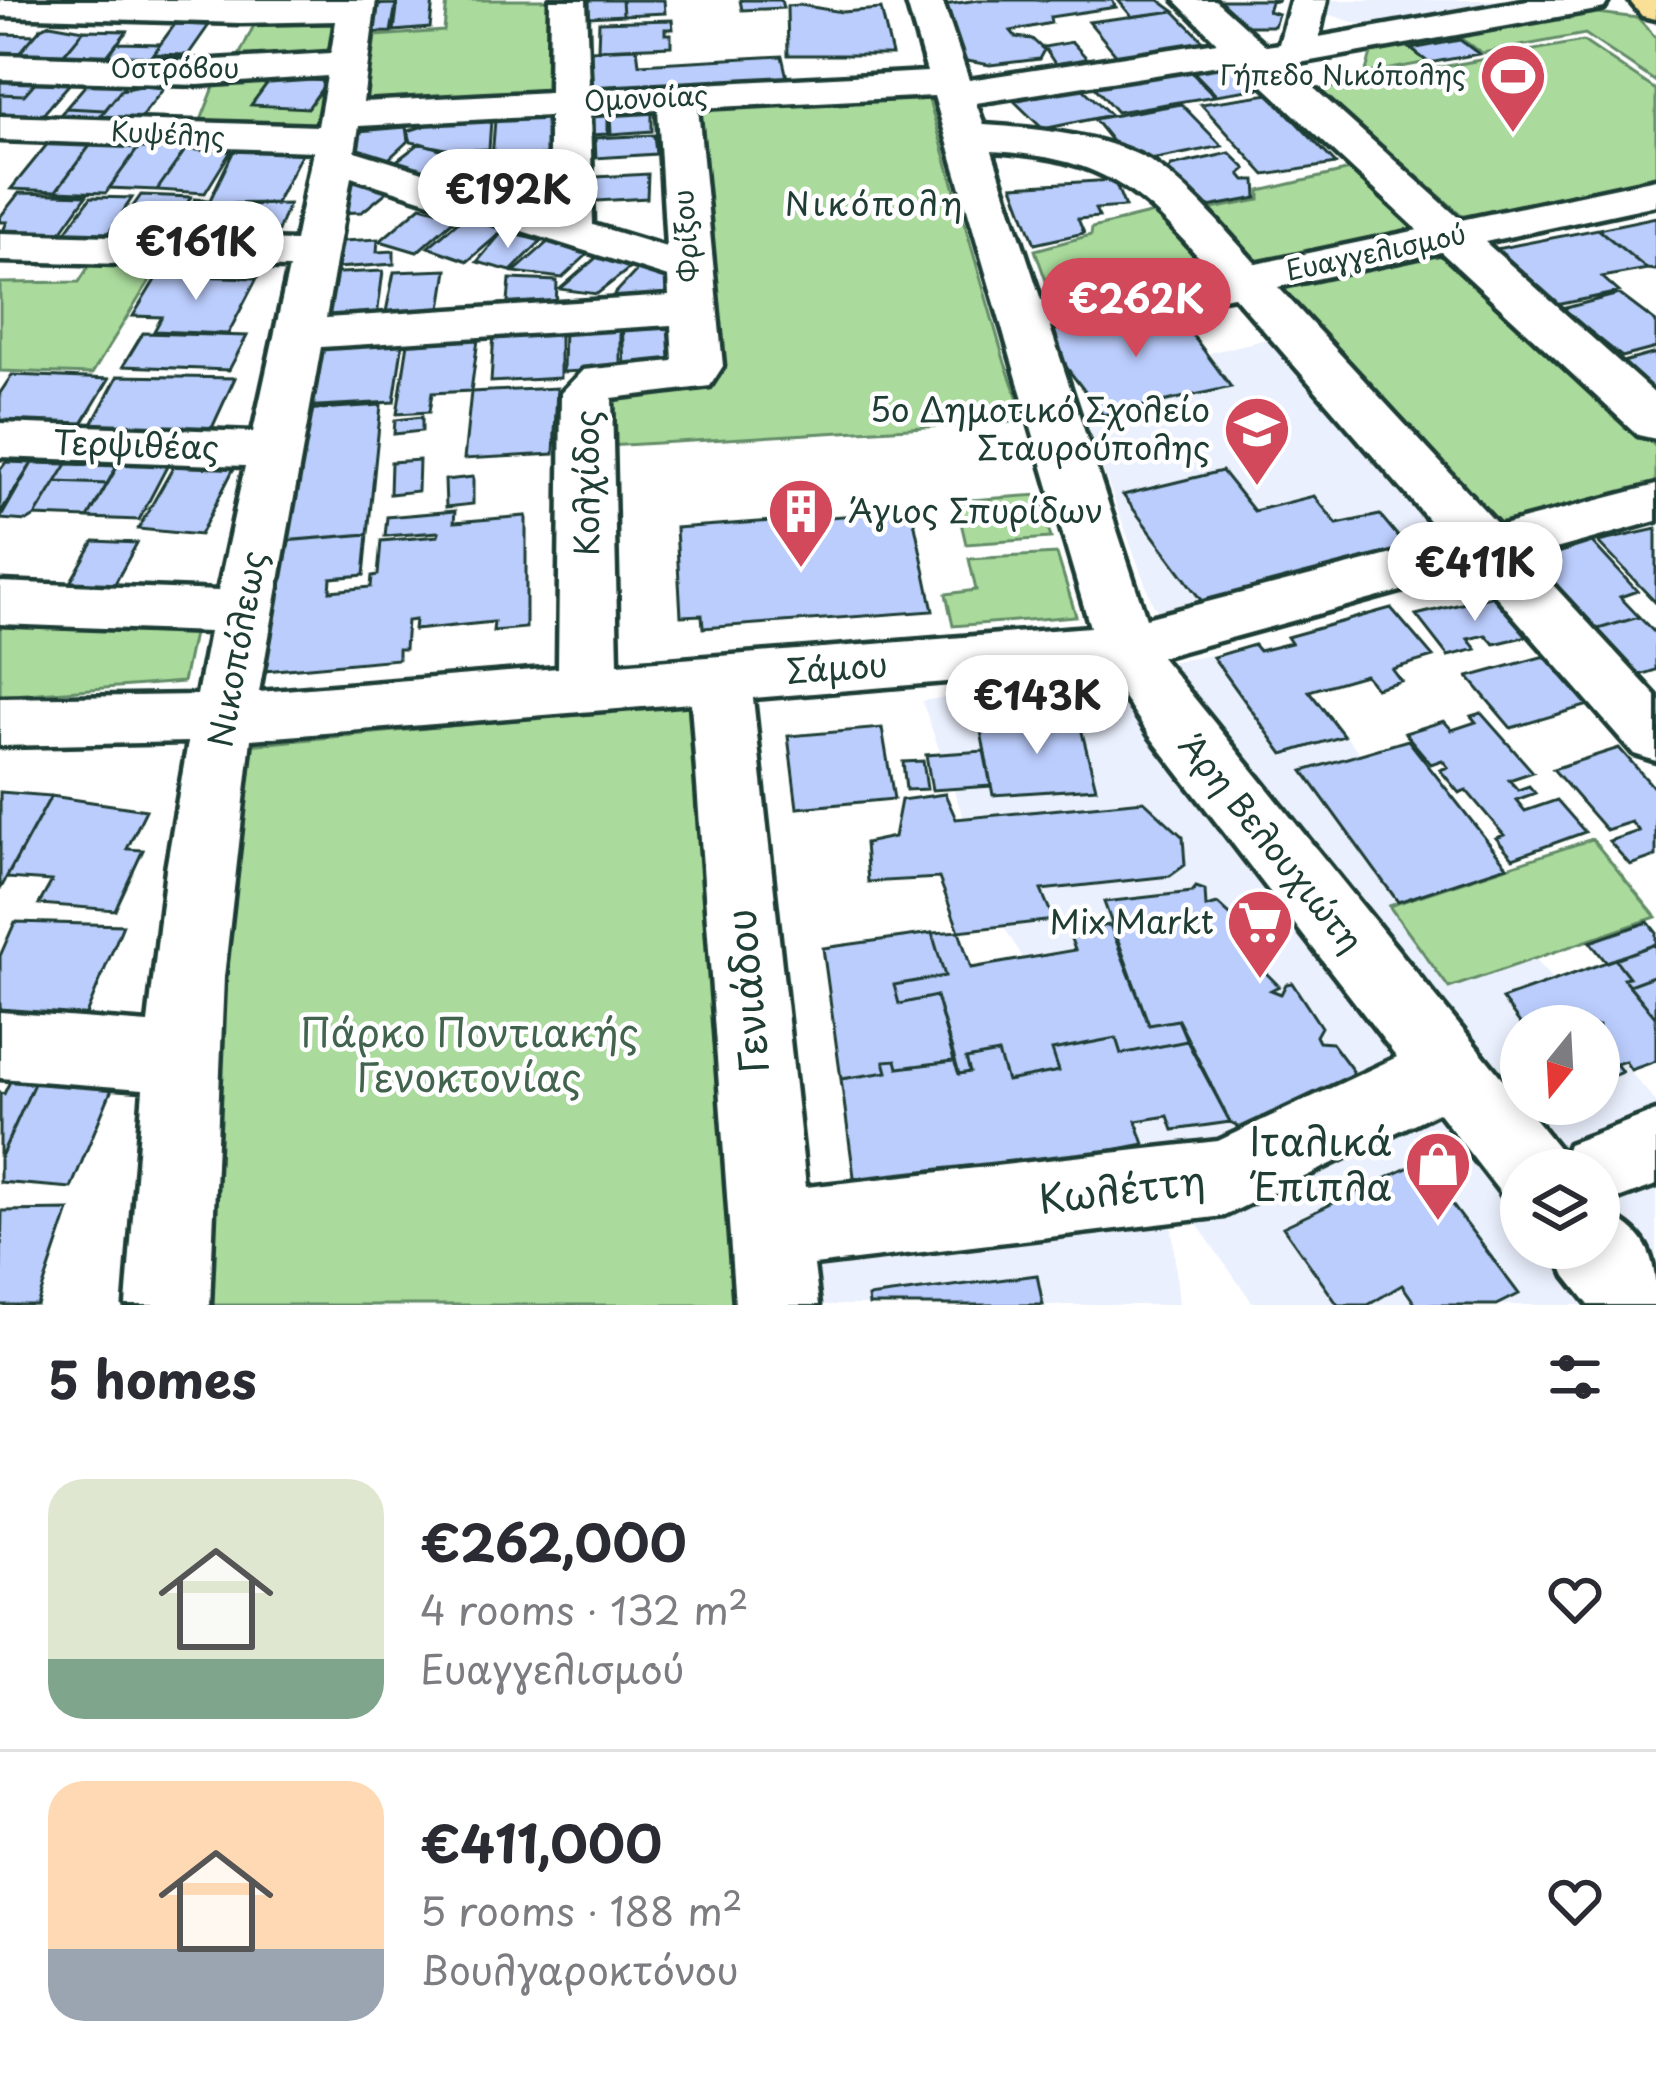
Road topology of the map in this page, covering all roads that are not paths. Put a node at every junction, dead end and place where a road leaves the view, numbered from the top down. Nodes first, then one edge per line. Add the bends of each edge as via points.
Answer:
1 (568, 0) edge
2 (924, 0) edge
3 (1193, 0) edge
4 (1310, 0) edge
5 (1649, 0) edge
6 (1585, 1) edge
7 (19, 4) edge
8 (358, 4) edge
9 (1656, 7) edge
10 (240, 12) junction
11 (1268, 54) junction
12 (350, 63) junction
13 (0, 67) edge
14 (198, 73) junction
15 (677, 98) junction
16 (568, 103) junction
17 (957, 104) junction
18 (0, 128) edge
19 (149, 135) junction
20 (337, 138) junction
21 (1656, 192) edge
22 (571, 232) junction
23 (1453, 237) junction
24 (0, 247) edge
25 (313, 255) junction
26 (1246, 280) junction
27 (691, 289) junction
28 (1023, 317) junction
29 (297, 334) junction
30 (696, 373) joint
31 (1656, 424) edge
32 (0, 440) edge
33 (273, 450) junction
34 (1656, 503) edge
35 (1487, 550) junction
36 (0, 603) edge
37 (243, 613) junction
38 (1124, 646) junction
39 (719, 676) junction
40 (588, 687) junction
41 (224, 718) junction
42 (0, 722) edge
43 (1656, 737) edge
44 (0, 1046) edge
45 (185, 1059) junction
46 (1450, 1069) junction
47 (1656, 1148) edge
48 (1514, 1149) edge
49 (1620, 1161) edge
50 (774, 1268) edge
51 (1612, 1269) edge
52 (168, 1305) edge
53 (1641, 1305) edge

1 - 16 street
2 - 17 street, Άρη Βελουχιώτη
3 - 11 street
4 - 11 street
5 - 9 main road
6 - 11 street, Ομονοίας
7 - 10 street
8 - 10 street
8 - 12 street, Νικοπόλεως
10 - 14 street
11 - 17 street, Ομονοίας
11 - 23 street
12 - 14 street, Οστρόβου
12 - 20 street, Νικοπόλεως
13 - 14 street, Οστρόβου
14 - 19 street
15 - 16 street, Ομονοίας
15 - 17 street, Ομονοίας
15 - 27 street, Φρίξου
16 - 20 street, Ομονοίας
16 - 22 street
17 - 26 street via 1037,141 1139,173
17 - 28 street, Άρη Βελουχιώτη
18 - 19 street, Κυψέλης
19 - 20 street, Κυψέλης
20 - 22 street
20 - 25 street, Νικοπόλεως
21 - 23 street, Ευαγγελισμού
22 - 27 street
23 - 26 street, Ευαγγελισμού
23 - 31 street
24 - 25 street
25 - 29 street, Νικοπόλεως
26 - 28 street, Ευαγγελισμού
26 - 35 street
27 - 29 street
27 - 30 street, Φρίξου
28 - 38 street, Άρη Βελουχιώτη
29 - 33 street, Νικοπόλεως
30 - 40 street, Κολχίδος via 601,381 586,393
32 - 33 street, Τερψιθέας
33 - 37 street, Νικοπόλεως
34 - 35 street, Σάμου
35 - 38 street, Σάμου
35 - 43 street
36 - 37 street
37 - 41 street, Νικοπόλεως
38 - 39 street, Σάμου
38 - 46 street, Άρη Βελουχιώτη via 1150,690
39 - 40 street, Σάμου
39 - 50 street, Γενιάδου
40 - 41 street, Σάμου
41 - 42 street, Σάμου
41 - 45 street, Νικοπόλεως via 200,868
44 - 45 street
45 - 52 street, Νικοπόλεως
46 - 48 street, Άρη Βελουχιώτη
46 - 50 street, Κωλέττη via 1224,1178
47 - 49 street
51 - 53 street

